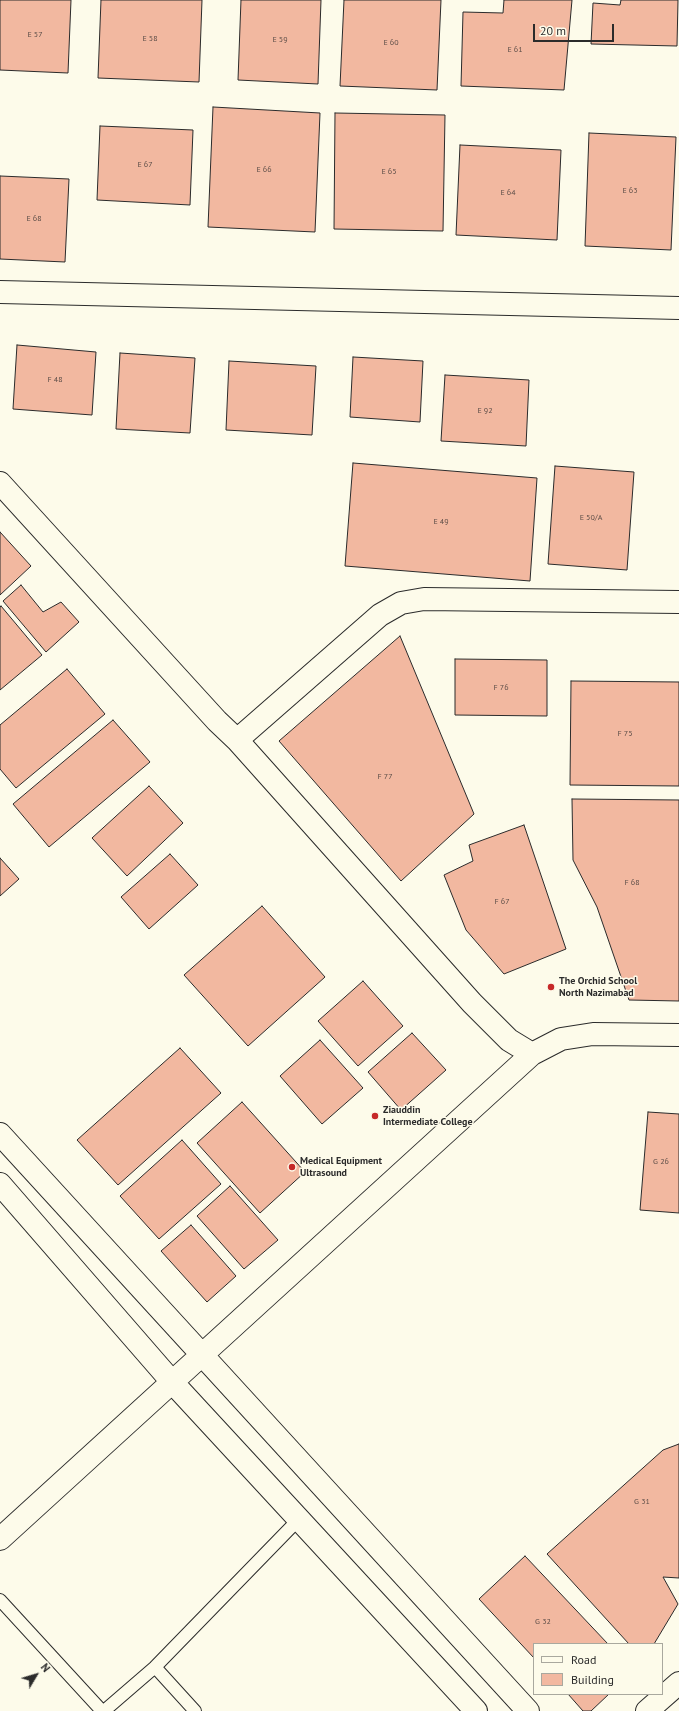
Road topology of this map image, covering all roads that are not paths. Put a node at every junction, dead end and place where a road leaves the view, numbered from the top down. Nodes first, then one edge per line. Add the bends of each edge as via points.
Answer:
1 (0, 292) edge
2 (679, 308) edge
3 (0, 483) edge
4 (679, 602) edge
5 (237, 740) junction
6 (679, 1035) edge
7 (532, 1054) junction
8 (0, 1134) edge
9 (0, 1184) edge
10 (202, 1355) junction
11 (173, 1382) junction
12 (299, 1519) junction
13 (0, 1539) edge
14 (0, 1600) edge
15 (155, 1667) junction
16 (679, 1683) edge
17 (103, 1711) edge
18 (195, 1711) edge
19 (476, 1711) edge
20 (528, 1711) edge
21 (647, 1711) edge

1 - 2 street
3 - 5 street
4 - 5 street via 424,599 402,603 380,615
5 - 7 street via 472,1003 510,1040
6 - 7 street via 593,1034 561,1039
7 - 10 street
8 - 10 street
9 - 11 street
10 - 11 street
10 - 20 street
11 - 12 street
11 - 13 street
12 - 15 lane
12 - 19 street
14 - 17 lane
15 - 17 lane
15 - 18 lane
16 - 21 street

